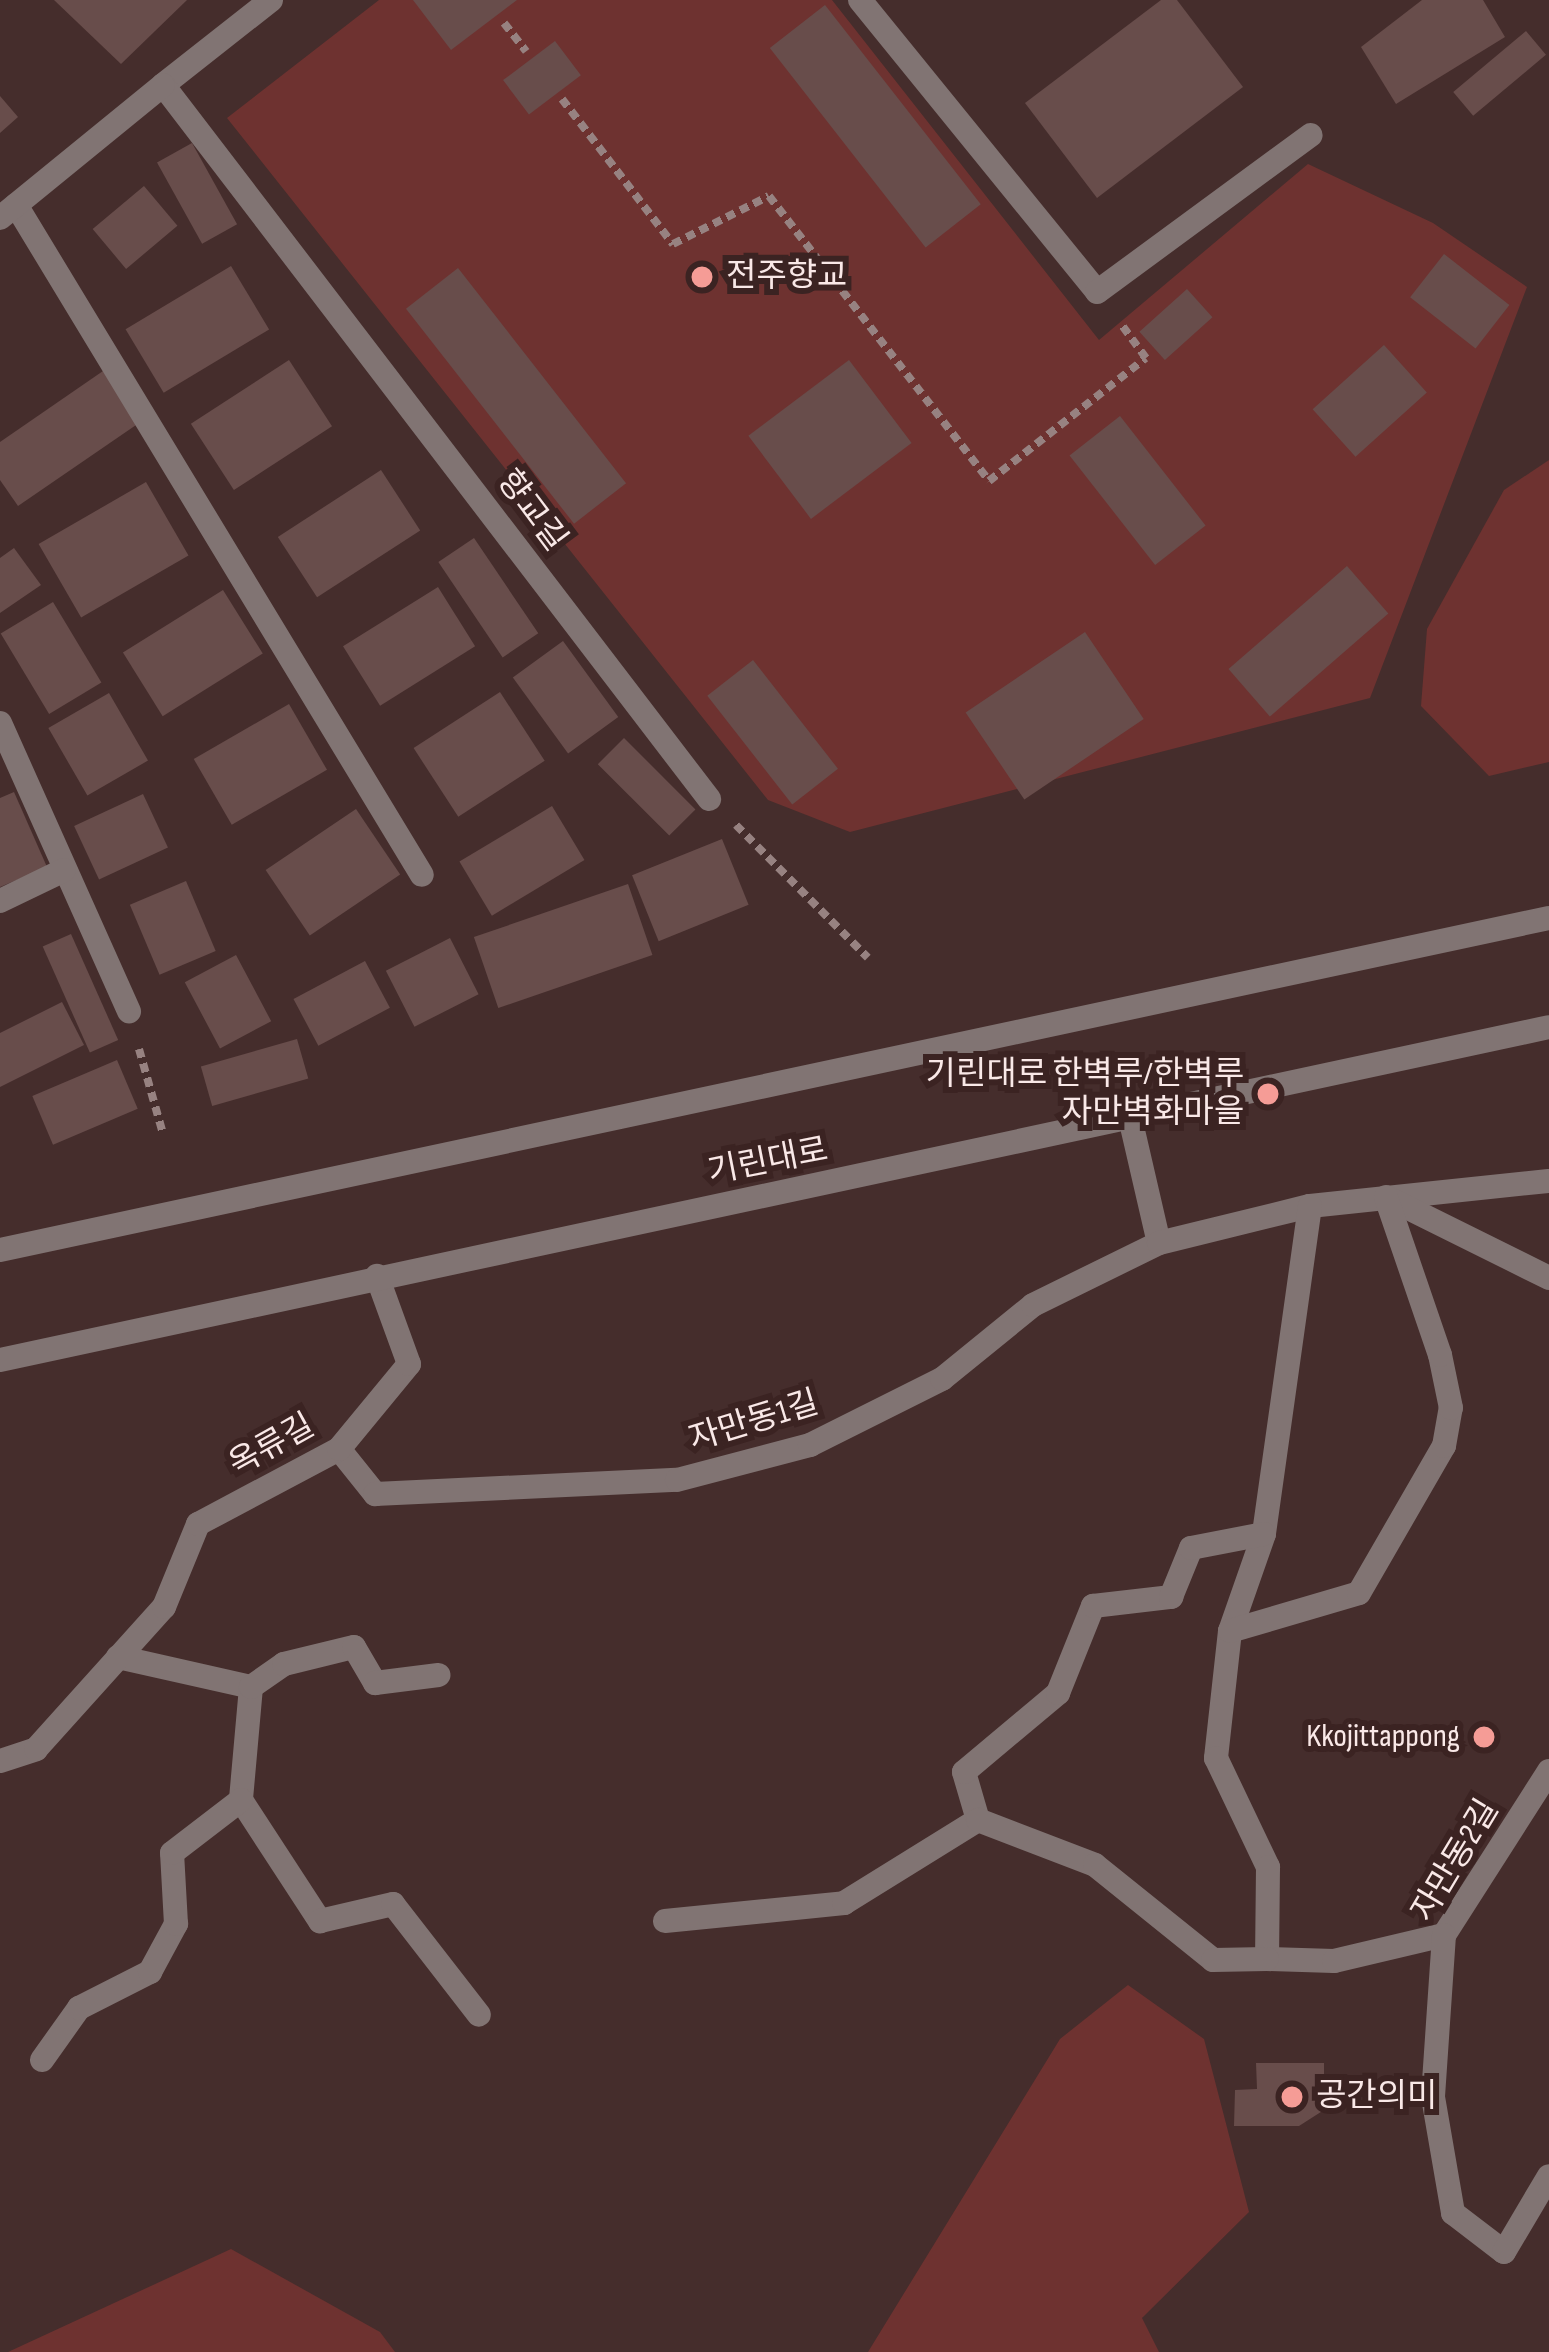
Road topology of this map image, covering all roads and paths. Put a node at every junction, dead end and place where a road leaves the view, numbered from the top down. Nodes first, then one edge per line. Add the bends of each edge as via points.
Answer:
1 (272, 0) edge
2 (860, 0) edge
3 (504, 23) dead end
4 (526, 51) dead end
5 (163, 85) junction
6 (562, 98) dead end
7 (1311, 135) dead end
8 (8, 211) edge
9 (1097, 292) junction
10 (0, 723) edge
11 (709, 799) joint
12 (64, 870) junction
13 (422, 875) dead end
14 (0, 902) edge
15 (1549, 918) edge
16 (868, 958) dead end
17 (129, 1011) joint
18 (1549, 1027) edge
19 (1131, 1122) junction
20 (163, 1134) dead end
21 (1549, 1181) edge
22 (1386, 1197) junction
23 (1310, 1206) junction
24 (1159, 1243) junction
25 (0, 1250) edge
26 (377, 1276) junction
27 (1549, 1278) edge
28 (0, 1360) edge
29 (339, 1449) junction
30 (1264, 1534) junction
31 (1230, 1631) junction
32 (118, 1657) junction
33 (438, 1675) dead end
34 (251, 1687) junction
35 (0, 1761) edge
36 (1549, 1772) edge
37 (241, 1800) junction
38 (978, 1820) junction
39 (665, 1921) dead end
40 (1444, 1935) junction
41 (1268, 1959) junction
42 (479, 2015) dead end
43 (42, 2060) dead end
44 (1549, 2176) edge

1 - 5 street
2 - 9 street
3 - 4 path
5 - 8 street
5 - 11 street, 향교길
6 - 9 path via 673,244 770,196 989,481 1147,358
7 - 9 street
8 - 13 street
10 - 12 street
11 - 16 path
12 - 14 street
12 - 17 street
15 - 25 street
17 - 20 path
18 - 19 street, 기린대로
19 - 24 street
19 - 26 street, 기린대로
21 - 22 street, 자만동1길
22 - 23 street, 자만동1길
22 - 27 street
22 - 31 street via 1440,1355 1451,1408 1444,1446 1359,1593
23 - 24 street, 자만동1길
23 - 30 street
24 - 29 street, 자만동1길 via 1033,1305 942,1379 829,1436 676,1480 375,1494
26 - 28 street, 기린대로
26 - 29 street, 옥류길 via 409,1364
29 - 32 street, 옥류길 via 198,1525 164,1607
30 - 31 street
30 - 38 street via 1191,1547 1171,1597 1093,1606 1058,1693 964,1772
31 - 41 street via 1216,1758 1268,1867
32 - 34 street
32 - 35 street, 옥류길 via 36,1749
33 - 34 street via 375,1683 354,1647 284,1664
34 - 37 street
36 - 40 street, 자만동2길
37 - 42 street via 320,1921 393,1904
37 - 43 street via 172,1853 176,1924 149,1972 79,2008
38 - 39 street via 844,1903
38 - 41 street via 1095,1865 1213,1960
40 - 41 street via 1334,1961
40 - 44 street, 자만동2길 via 1433,2098 1453,2213 1504,2252

